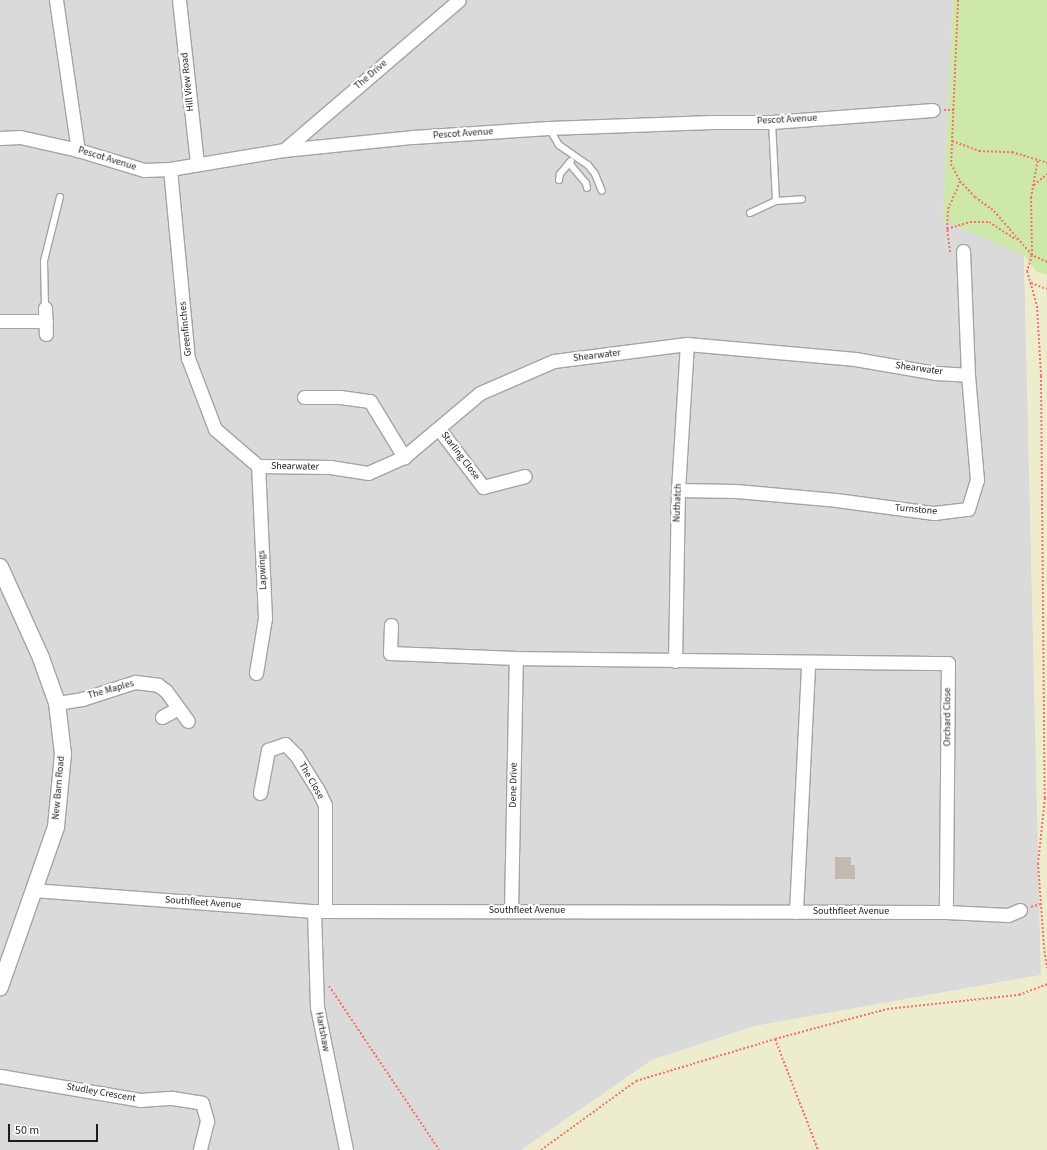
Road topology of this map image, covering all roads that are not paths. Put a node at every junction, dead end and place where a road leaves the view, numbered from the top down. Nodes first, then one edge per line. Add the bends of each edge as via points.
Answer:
1 (56, 0) edge
2 (180, 0) edge
3 (459, 0) edge
4 (933, 110) dead end
5 (772, 122) junction
6 (549, 128) junction
7 (0, 138) edge
8 (78, 150) junction
9 (284, 150) junction
10 (575, 156) junction
11 (569, 163) junction
12 (196, 164) junction
13 (170, 169) junction
14 (559, 180) dead end
15 (587, 188) dead end
16 (602, 191) dead end
17 (60, 197) dead end
18 (802, 200) dead end
19 (776, 201) junction
20 (750, 213) dead end
21 (963, 251) dead end
22 (45, 308) joint
23 (0, 321) edge
24 (688, 344) junction
25 (968, 375) junction
26 (304, 397) dead end
27 (439, 429) junction
28 (404, 457) junction
29 (258, 466) junction
30 (525, 476) dead end
31 (678, 490) junction
32 (0, 567) edge
33 (391, 625) dead end
34 (516, 658) junction
35 (675, 661) junction
36 (808, 663) junction
37 (256, 673) dead end
38 (57, 703) junction
39 (178, 708) junction
40 (162, 717) dead end
41 (188, 721) dead end
42 (260, 793) dead end
43 (34, 890) junction
44 (1020, 910) dead end
45 (320, 911) junction
46 (511, 911) junction
47 (796, 912) junction
48 (946, 912) junction
49 (0, 987) edge
50 (0, 1076) edge
51 (200, 1150) edge
52 (346, 1150) edge

1 - 8 street
2 - 12 street, Hill View Road
3 - 9 street, The Drive
4 - 5 street, Pescot Avenue
5 - 6 street, Pescot Avenue
5 - 19 lane
6 - 9 street, Pescot Avenue via 413,137
6 - 10 lane via 559,146
7 - 8 street, Pescot Avenue via 20,137
8 - 13 street, Pescot Avenue via 144,170
9 - 12 street, Pescot Avenue
10 - 11 lane
10 - 16 lane via 588,165 595,174
11 - 14 lane via 560,174
11 - 15 lane via 586,182
12 - 13 street, Pescot Avenue
13 - 29 street, Greenfinches via 188,358 215,429
17 - 22 lane via 44,261
18 - 19 lane
19 - 20 lane
21 - 25 street, Turnstone
22 - 23 street via 46,327
24 - 25 street, Shearwater via 855,359 936,373
24 - 27 street, Shearwater via 554,361 480,392
24 - 31 street, Nuthatch
25 - 31 street, Turnstone via 976,480 968,509 934,513 836,500 736,491
26 - 28 street via 340,397 370,401
27 - 28 street, Shearwater
27 - 30 street, Starling Close via 484,487
28 - 29 street, Shearwater via 368,472 330,467
29 - 37 street, Lapwings via 265,618
31 - 35 street, Nuthatch
32 - 38 street, New Barn Road via 41,658
33 - 34 street via 390,653
34 - 35 street
34 - 46 street, Dene Drive
35 - 36 street, Orchard Close
36 - 47 street
36 - 48 street, Orchard Close via 948,663
38 - 39 street, The Maples via 82,699 135,682 158,685
38 - 43 street, New Barn Road via 63,754 56,827
39 - 40 street
39 - 41 street, The Maples
42 - 45 street, The Close via 268,750 285,744 296,755 325,805
43 - 45 street, Southfleet Avenue
43 - 49 street, New Barn Road
44 - 48 street, Southfleet Avenue via 1008,915
45 - 46 street, Southfleet Avenue
45 - 52 street, Hartshaw via 317,1006
46 - 47 street, Southfleet Avenue
47 - 48 street, Southfleet Avenue
50 - 51 street, Studley Crescent via 140,1100 172,1098 202,1103 207,1120

